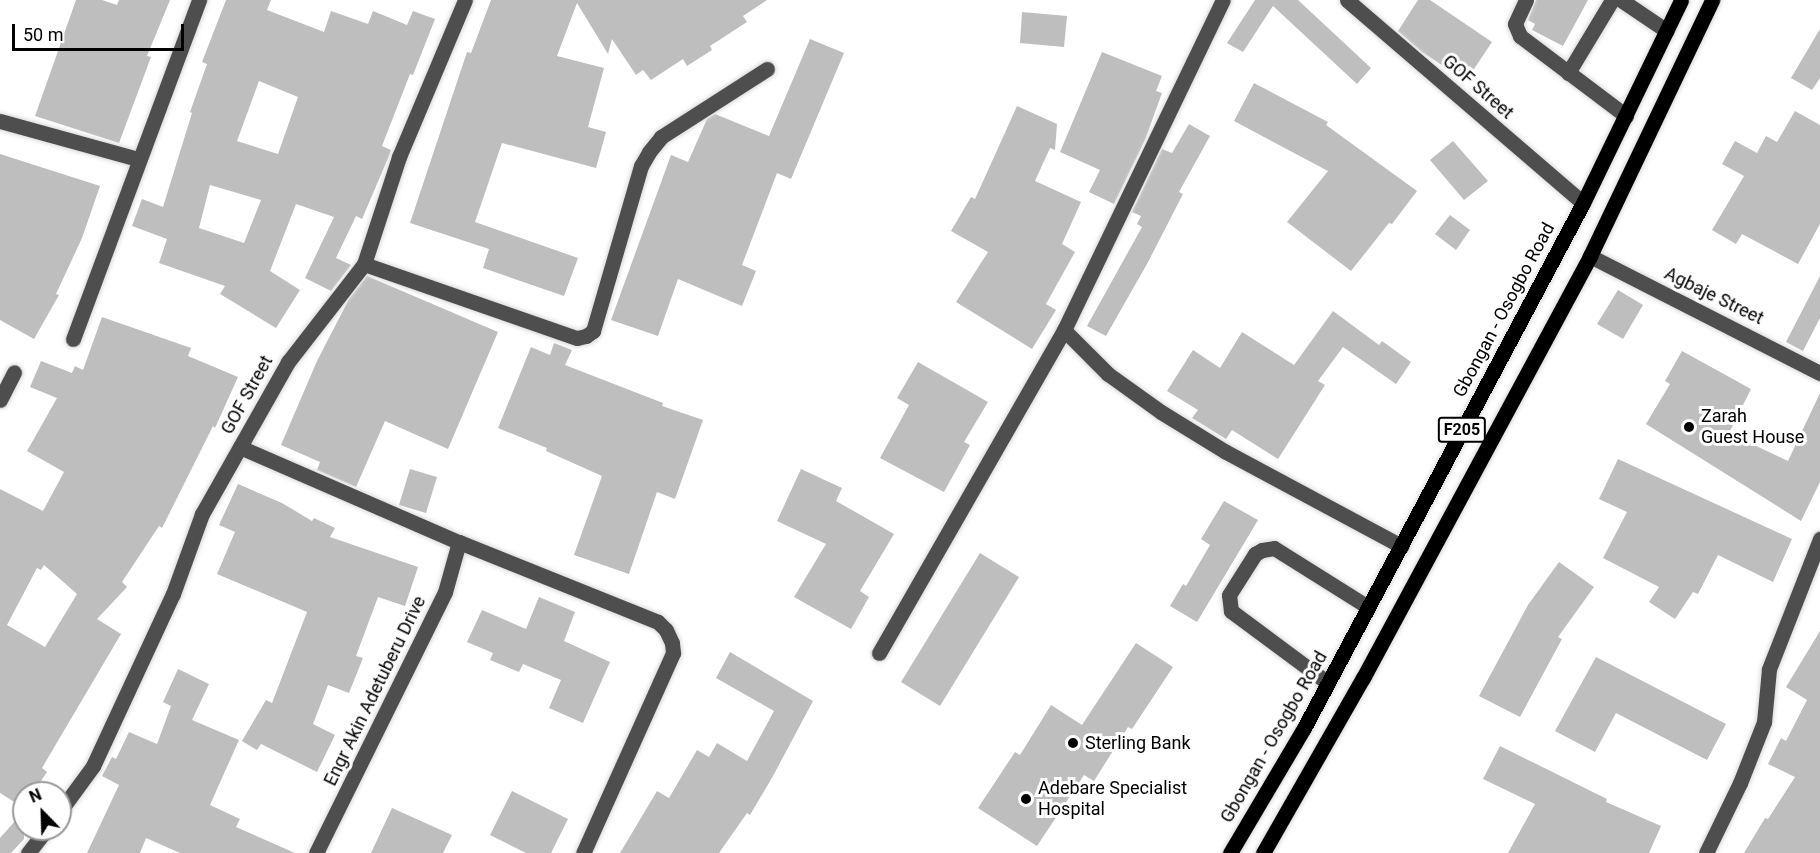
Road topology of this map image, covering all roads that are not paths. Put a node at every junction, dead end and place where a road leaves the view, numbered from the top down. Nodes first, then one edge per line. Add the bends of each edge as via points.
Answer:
1 (199, 0) edge
2 (465, 0) edge
3 (1223, 0) edge
4 (1347, 0) edge
5 (1526, 0) edge
6 (1612, 0) edge
7 (1621, 0) edge
8 (1681, 0) edge
9 (1713, 0) edge
10 (1667, 32) junction
11 (766, 69) dead end
12 (1568, 73) junction
13 (1626, 116) junction
14 (0, 121) edge
15 (138, 159) junction
16 (1583, 203) junction
17 (1590, 256) junction
18 (364, 264) junction
19 (1064, 330) junction
20 (73, 339) dead end
21 (14, 372) dead end
22 (1820, 373) edge
23 (0, 400) edge
24 (240, 447) junction
25 (1820, 539) edge
26 (459, 542) junction
27 (1401, 546) junction
28 (1368, 607) junction
29 (879, 653) dead end
30 (1328, 683) junction
31 (72, 795) edge
32 (38, 841) edge
33 (28, 853) edge
34 (316, 853) edge
35 (583, 853) edge
36 (1230, 853) edge
37 (1263, 853) edge
38 (1706, 853) edge

1 - 15 street
2 - 18 street, GOF Street via 399,157
3 - 19 street
4 - 16 street, GOF Street
5 - 12 street via 1515,24 1520,36
6 - 12 street
7 - 10 street
8 - 10 main road, Gbongan - Osogbo Road / F205
9 - 17 main road, F205
10 - 13 main road, Gbongan - Osogbo Road / F205
11 - 18 street via 661,137 649,152 641,166 593,331 586,336 577,338
12 - 13 street
13 - 16 main road, Gbongan - Osogbo Road / F205
14 - 15 street
15 - 20 street
16 - 27 main road, Gbongan - Osogbo Road / F205
17 - 22 street, Agbaje Street
17 - 37 main road, F205 via 1363,678
18 - 24 street, GOF Street via 288,362
19 - 27 street via 1108,374 1161,412 1226,452
19 - 29 street
21 - 23 street
24 - 26 street
24 - 31 street, GOF Street via 202,514 173,594 93,766
25 - 38 street via 1769,669 1764,722
26 - 34 street, Engr Akin Adetuberu Drive via 445,592
26 - 35 street via 658,622 670,637 673,653
27 - 28 main road, Gbongan - Osogbo Road / F205
28 - 30 main road, Gbongan - Osogbo Road / F205
28 - 30 street via 1274,548 1255,554 1229,595 1231,611
30 - 36 main road, Gbongan - Osogbo Road / F205
32 - 33 street

